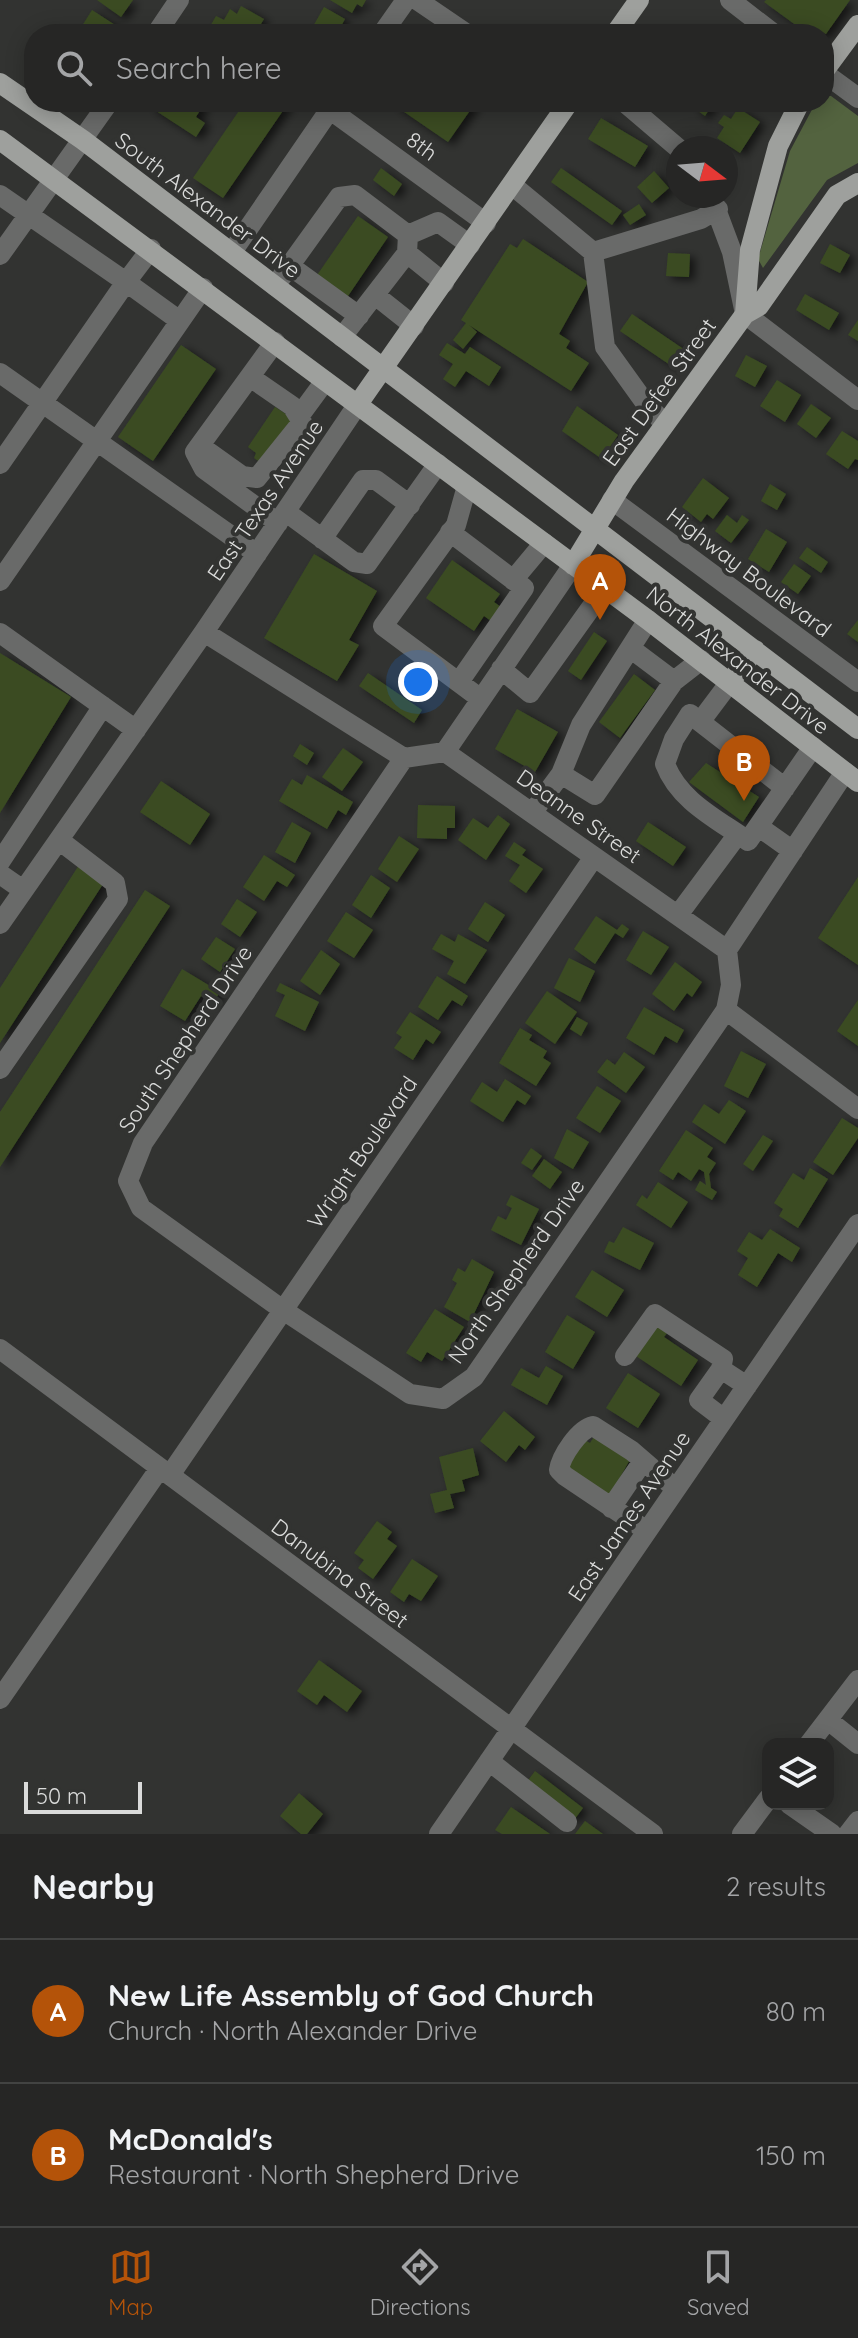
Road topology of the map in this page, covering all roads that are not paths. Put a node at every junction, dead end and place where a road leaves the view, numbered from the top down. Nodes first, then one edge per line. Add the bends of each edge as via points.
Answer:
1 (179, 0) edge
2 (406, 0) edge
3 (417, 0) edge
4 (639, 0) edge
5 (730, 0) edge
6 (163, 24) edge
7 (389, 24) edge
8 (452, 24) edge
9 (622, 24) edge
10 (761, 24) edge
11 (858, 25) edge
12 (834, 58) edge
13 (834, 80) edge
14 (0, 83) edge
15 (858, 98) edge
16 (24, 99) edge
17 (42, 112) edge
18 (102, 112) edge
19 (328, 112) edge
20 (340, 112) edge
21 (561, 112) edge
22 (636, 112) edge
23 (795, 112) edge
24 (666, 138) edge
25 (0, 140) edge
26 (83, 140) junction
27 (55, 178) junction
28 (858, 183) edge
29 (512, 185) junction
30 (0, 195) edge
31 (709, 208) edge
32 (716, 208) edge
33 (28, 215) junction
34 (486, 223) junction
35 (407, 244) junction
36 (470, 245) junction
37 (151, 249) junction
38 (232, 252) junction
39 (593, 252) junction
40 (0, 255) edge
41 (290, 266) junction
42 (126, 282) junction
43 (444, 283) junction
44 (275, 286) junction
45 (203, 288) junction
46 (375, 295) junction
47 (745, 314) junction
48 (359, 316) junction
49 (180, 321) junction
50 (414, 326) junction
51 (342, 337) junction
52 (275, 342) junction
53 (383, 369) junction
54 (0, 373) edge
55 (250, 377) junction
56 (325, 381) junction
57 (858, 400) edge
58 (43, 402) junction
59 (358, 404) junction
60 (300, 415) junction
61 (665, 424) junction
62 (98, 439) junction
63 (200, 446) junction
64 (0, 464) edge
65 (438, 464) junction
66 (467, 486) junction
67 (612, 500) junction
68 (410, 505) junction
69 (282, 518) junction
70 (593, 529) junction
71 (450, 532) junction
72 (322, 539) junction
73 (544, 543) junction
74 (257, 554) junction
75 (573, 565) junction
76 (513, 580) junction
77 (0, 581) edge
78 (605, 588) junction
79 (648, 620) junction
80 (204, 632) junction
81 (0, 633) edge
82 (630, 648) junction
83 (755, 650) junction
84 (701, 660) junction
85 (501, 669) junction
86 (674, 681) junction
87 (459, 682) junction
88 (730, 682) junction
89 (858, 682) edge
90 (481, 699) junction
91 (103, 706) junction
92 (700, 722) junction
93 (858, 729) edge
94 (136, 730) junction
95 (813, 747) junction
96 (445, 752) junction
97 (404, 758) junction
98 (561, 774) junction
99 (851, 777) edge
100 (785, 788) junction
101 (532, 813) junction
102 (759, 827) junction
103 (738, 834) junction
104 (59, 840) junction
105 (793, 851) junction
106 (594, 857) junction
107 (0, 862) edge
108 (0, 874) edge
109 (23, 890) junction
110 (678, 915) junction
111 (0, 924) edge
112 (727, 950) junction
113 (726, 1010) junction
114 (0, 1069) edge
115 (858, 1109) edge
116 (858, 1224) edge
117 (283, 1310) junction
118 (0, 1349) edge
119 (625, 1356) dead end
120 (721, 1369) junction
121 (747, 1386) junction
122 (724, 1419) junction
123 (643, 1461) junction
124 (165, 1472) junction
125 (676, 1489) junction
126 (611, 1508) junction
127 (647, 1531) junction
128 (858, 1680) edge
129 (0, 1699) edge
130 (828, 1720) junction
131 (510, 1730) junction
132 (814, 1738) edge
133 (858, 1744) edge
134 (489, 1761) junction
135 (762, 1807) edge
136 (798, 1810) edge
137 (858, 1821) edge
138 (567, 1822) dead end
139 (439, 1834) edge
140 (653, 1834) edge
141 (742, 1834) edge
142 (832, 1834) edge
143 (848, 1834) edge

1 - 6 street
2 - 7 street
3 - 8 street
4 - 9 main road
5 - 10 street
11 - 12 main road
13 - 15 street
14 - 16 main road, South Alexander Drive
17 - 26 main road, South Alexander Drive
18 - 26 street
19 - 38 street
20 - 34 street, 8th
21 - 29 main road, East Texas Avenue
22 - 24 street
23 - 47 main road, East Defee Street via 778,146 750,250
25 - 27 main road
26 - 27 street
26 - 38 main road, South Alexander Drive
27 - 33 street
27 - 37 main road
28 - 47 main road via 837,195 759,306
29 - 34 main road, East Texas Avenue
29 - 39 street
30 - 33 street
31 - 39 street via 701,219
32 - 47 street
33 - 40 street
33 - 42 street
34 - 36 main road, East Texas Avenue
35 - 36 street via 438,222
35 - 41 street via 355,195 346,194
35 - 43 street
35 - 46 street
36 - 43 main road, East Texas Avenue
37 - 42 street
37 - 45 main road
38 - 44 main road, South Alexander Drive
39 - 61 street via 605,347
41 - 44 street
41 - 48 street
42 - 49 street
42 - 58 street
43 - 50 main road, East Texas Avenue
44 - 51 main road, South Alexander Drive
45 - 49 street
45 - 52 main road
46 - 48 street
46 - 50 street
47 - 57 street
47 - 61 main road, East Defee Street
48 - 51 street
49 - 62 street
50 - 53 main road, East Texas Avenue
51 - 53 main road, South Alexander Drive
52 - 55 street
52 - 56 main road
53 - 59 main road, East Texas Avenue
53 - 70 main road, North Alexander Drive
54 - 58 street
55 - 60 street
55 - 63 street
56 - 59 main road
56 - 60 street
58 - 62 street
58 - 64 street
59 - 65 main road, North Alexander Drive
59 - 69 street, East Texas Avenue
60 - 63 street via 302,422 257,478 242,476
61 - 67 main road, East Defee Street
62 - 74 street
62 - 77 street
63 - 69 street via 195,452 204,469
65 - 66 main road, North Alexander Drive
65 - 68 street
66 - 71 street
66 - 73 main road, North Alexander Drive
67 - 70 main road, East Defee Street
67 - 89 street, Highway Boulevard
68 - 72 street via 367,564 354,562
68 - 72 street via 376,480 363,480
69 - 72 street
69 - 74 street, East Texas Avenue
70 - 75 main road, East Defee Street
70 - 83 main road, North Alexander Drive
71 - 76 street
71 - 87 street via 383,626
73 - 75 main road, North Alexander Drive
73 - 76 street
74 - 80 street, East Texas Avenue
75 - 78 main road, North Alexander Drive
75 - 85 street
76 - 87 street via 524,588
78 - 79 main road, North Alexander Drive
78 - 85 street via 530,693
79 - 82 street
79 - 84 main road, North Alexander Drive
80 - 94 street, East Texas Avenue
80 - 97 street
81 - 91 street
82 - 86 street
82 - 98 street via 581,725
83 - 88 main road
83 - 93 main road, North Alexander Drive
84 - 86 street
84 - 88 main road, North Alexander Drive
85 - 90 street
86 - 98 street via 595,795
87 - 90 street
88 - 92 street
88 - 95 main road, North Alexander Drive
90 - 96 street
91 - 94 street
91 - 107 street
92 - 100 street
92 - 103 street via 690,714 674,739 665,764 671,782
94 - 104 street, East Texas Avenue
95 - 99 main road, North Alexander Drive
95 - 100 street
96 - 97 street
96 - 101 street, Deanne Street
97 - 117 street, South Shepherd Drive via 143,1143 128,1181 141,1208
98 - 101 street
99 - 105 street
100 - 102 street
101 - 106 street, Deanne Street
102 - 103 street via 748,841
102 - 105 street
103 - 110 street
104 - 109 street, East Texas Avenue
104 - 114 street via 115,883 118,899
105 - 112 street
106 - 110 street, Deanne Street
106 - 117 street, Wright Boulevard
108 - 109 street
109 - 111 street, East Texas Avenue
110 - 112 street, Deanne Street
112 - 113 street via 731,985
113 - 115 street
113 - 117 street, North Shepherd Drive via 474,1377 460,1390 443,1399 410,1394
116 - 121 street, East James Avenue
117 - 124 street, Wright Boulevard
118 - 124 street, Danubina Street
119 - 120 street via 655,1314 723,1359
120 - 121 street
120 - 122 street via 699,1400
121 - 122 street, East James Avenue
122 - 125 street, East James Avenue
123 - 125 street
123 - 126 street
123 - 126 street via 590,1426 560,1463 561,1473
124 - 129 street, Wright Boulevard
124 - 131 street, Danubina Street
125 - 127 street, East James Avenue
126 - 127 street
127 - 131 street, East James Avenue
128 - 130 street
130 - 132 street
130 - 133 street
131 - 134 street, East James Avenue
131 - 140 street, Danubina Street
134 - 138 street
134 - 139 street, East James Avenue
135 - 141 street
136 - 142 street
137 - 143 street

